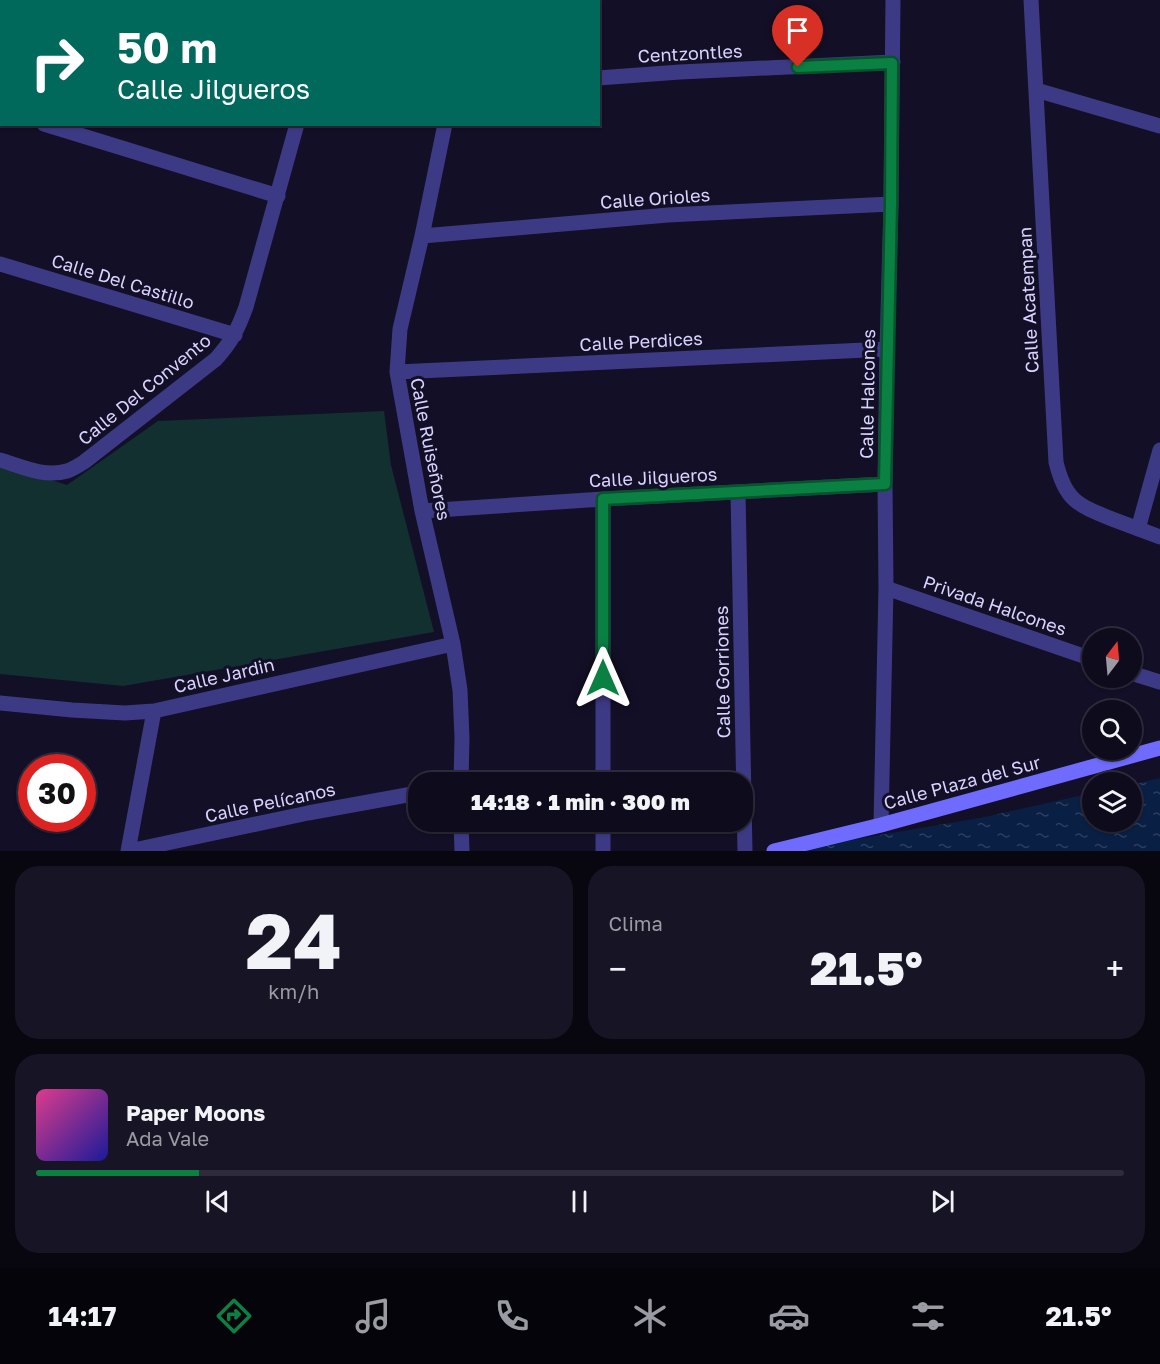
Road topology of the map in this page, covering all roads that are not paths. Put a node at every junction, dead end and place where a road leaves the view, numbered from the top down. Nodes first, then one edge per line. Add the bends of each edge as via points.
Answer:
1 (893, 0) edge
2 (1031, 0) edge
3 (892, 63) junction
4 (600, 78) edge
5 (1036, 90) junction
6 (50, 126) edge
7 (296, 126) edge
8 (445, 126) edge
9 (1160, 126) edge
10 (278, 196) junction
11 (891, 204) junction
12 (422, 236) junction
13 (0, 264) edge
14 (235, 335) junction
15 (887, 349) junction
16 (397, 372) junction
17 (1160, 450) edge
18 (0, 460) edge
19 (885, 484) junction
20 (738, 492) junction
21 (603, 499) junction
22 (422, 511) junction
23 (1138, 529) junction
24 (1160, 537) edge
25 (886, 588) junction
26 (453, 644) junction
27 (1082, 656) edge
28 (1142, 676) edge
29 (1160, 682) edge
30 (0, 703) edge
31 (154, 711) junction
32 (1160, 748) edge
33 (461, 772) edge
34 (603, 772) edge
35 (408, 795) edge
36 (881, 825) junction
37 (462, 832) edge
38 (603, 832) edge
39 (129, 851) edge
40 (462, 851) edge
41 (603, 851) edge
42 (745, 851) edge
43 (774, 851) edge

1 - 3 street, Calle Halcones
2 - 5 street, Calle Acatempan
3 - 4 street, Centzontles
3 - 11 street, Calle Halcones
5 - 9 street
5 - 23 street, Calle Acatempan via 1059,477 1084,508
6 - 10 street
7 - 10 street, Calle Del Convento
8 - 12 street, Calle Ruiseñores
10 - 14 street, Calle Del Convento
11 - 12 street, Calle Orioles via 668,215
11 - 15 street, Calle Halcones
12 - 16 street, Calle Ruiseñores via 400,329
13 - 14 street, Calle Del Castillo
14 - 18 street, Calle Del Convento via 216,358 84,462 51,473
15 - 16 street, Calle Perdices
15 - 19 street, Calle Halcones
16 - 22 street, Calle Ruiseñores
17 - 23 street
19 - 20 street, Calle Jilgueros
19 - 25 street, Calle Halcones
20 - 21 street, Calle Jilgueros
20 - 42 street, Calle Gorriones
21 - 22 street, Calle Jilgueros
21 - 34 street
22 - 26 street, Calle Ruiseñores
23 - 24 street, Calle Acatempan
25 - 27 street, Privada Halcones
25 - 36 street, Calle Halcones
26 - 31 street, Calle Jardin
26 - 33 street, Calle Ruiseñores via 460,690
28 - 29 street
30 - 31 street, Calle Jardin via 125,713
31 - 39 street
32 - 36 street, Calle Plaza del Sur
35 - 39 street, Calle Pelícanos
36 - 43 street, Calle Plaza del Sur
37 - 40 street
38 - 41 street

